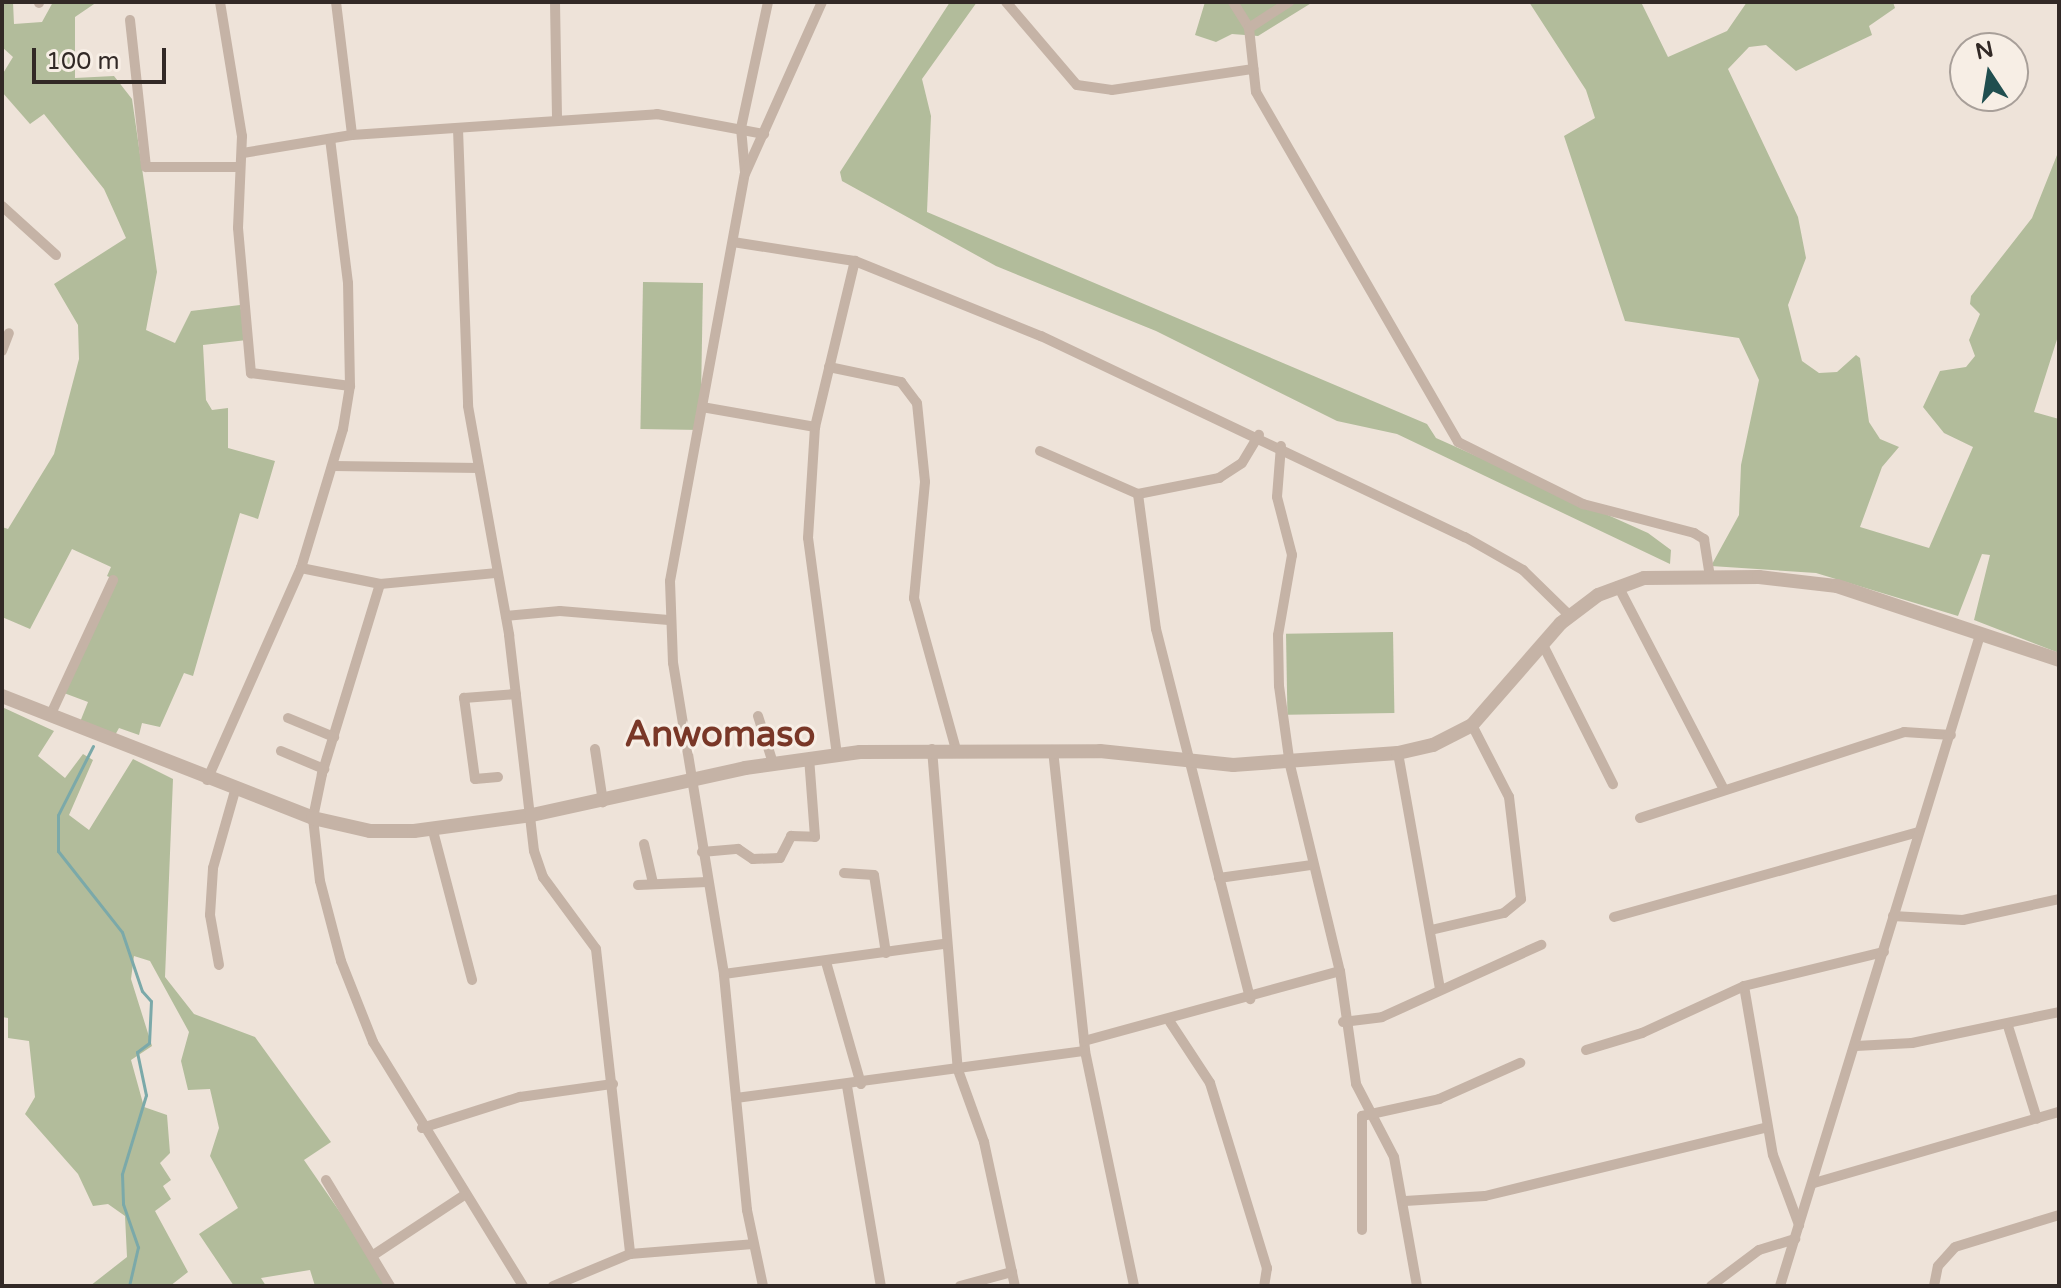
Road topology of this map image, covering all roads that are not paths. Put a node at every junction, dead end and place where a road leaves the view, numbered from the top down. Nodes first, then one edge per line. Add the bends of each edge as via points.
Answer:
1 (220, 2) edge
2 (336, 2) edge
3 (555, 2) edge
4 (768, 2) edge
5 (822, 2) edge
6 (1006, 2) edge
7 (1233, 2) edge
8 (1289, 2) edge
9 (130, 20) dead end
10 (1249, 28) junction
11 (1253, 69) junction
12 (557, 119) junction
13 (741, 128) junction
14 (458, 129) junction
15 (764, 134) junction
16 (352, 135) junction
17 (330, 139) junction
18 (243, 153) junction
19 (238, 167) junction
20 (745, 174) junction
21 (2, 206) edge
22 (733, 242) junction
23 (56, 255) dead end
24 (855, 261) junction
25 (9, 333) dead end
26 (2, 351) edge
27 (829, 367) junction
28 (350, 386) junction
29 (702, 407) junction
30 (815, 427) junction
31 (1259, 435) junction
32 (1281, 446) junction
33 (1040, 451) dead end
34 (334, 466) junction
35 (479, 468) junction
36 (1138, 494) junction
37 (301, 568) junction
38 (497, 573) junction
39 (1710, 575) junction
40 (113, 580) dead end
41 (380, 584) junction
42 (1618, 586) junction
43 (506, 616) junction
44 (1570, 616) junction
45 (669, 620) junction
46 (1980, 635) junction
47 (1542, 643) junction
48 (2059, 660) edge
49 (516, 694) junction
50 (2, 696) edge
51 (50, 716) junction
52 (758, 716) dead end
53 (288, 718) dead end
54 (1472, 725) junction
55 (1951, 735) junction
56 (334, 737) junction
57 (595, 749) dead end
58 (932, 749) junction
59 (956, 749) junction
60 (1053, 750) junction
61 (281, 751) dead end
62 (1398, 753) junction
63 (837, 755) junction
64 (809, 758) junction
65 (773, 763) junction
66 (1192, 763) junction
67 (1290, 765) junction
68 (324, 769) junction
69 (498, 777) dead end
70 (207, 780) junction
71 (689, 783) junction
72 (1613, 784) dead end
73 (1723, 788) junction
74 (235, 791) junction
75 (603, 802) junction
76 (532, 815) junction
77 (313, 818) junction
78 (1640, 818) dead end
79 (433, 831) junction
80 (1918, 832) junction
81 (644, 844) dead end
82 (702, 852) junction
83 (1312, 865) junction
84 (844, 873) dead end
85 (1219, 878) junction
86 (653, 882) junction
87 (707, 882) junction
88 (638, 885) dead end
89 (2059, 899) edge
90 (1893, 916) junction
91 (1614, 917) dead end
92 (1431, 930) junction
93 (943, 944) junction
94 (1541, 945) dead end
95 (1884, 952) junction
96 (886, 953) junction
97 (826, 962) junction
98 (219, 965) dead end
99 (1340, 971) junction
100 (724, 974) junction
101 (472, 980) dead end
102 (1744, 986) junction
103 (1440, 988) junction
104 (1250, 999) junction
105 (2059, 1012) edge
106 (1170, 1022) junction
107 (1343, 1022) junction
108 (2008, 1026) junction
109 (1085, 1046) junction
110 (1856, 1046) junction
111 (1586, 1050) dead end
112 (1520, 1063) dead end
113 (958, 1070) junction
114 (613, 1084) junction
115 (861, 1084) junction
116 (847, 1086) junction
117 (736, 1098) junction
118 (2059, 1112) edge
119 (1369, 1113) junction
120 (2037, 1119) junction
121 (1768, 1127) junction
122 (422, 1128) junction
123 (326, 1180) dead end
124 (1814, 1183) junction
125 (463, 1196) junction
126 (1405, 1201) junction
127 (2059, 1216) edge
128 (1799, 1225) junction
129 (1362, 1230) dead end
130 (1795, 1239) junction
131 (753, 1244) junction
132 (375, 1254) junction
133 (630, 1254) junction
134 (1012, 1272) junction
135 (390, 1286) edge
136 (523, 1286) edge
137 (553, 1286) edge
138 (763, 1286) edge
139 (881, 1286) edge
140 (960, 1286) edge
141 (1015, 1286) edge
142 (1134, 1286) edge
143 (1264, 1286) edge
144 (1417, 1286) edge
145 (1711, 1286) edge
146 (1780, 1286) edge
147 (1934, 1286) edge

1 - 18 street
2 - 16 street
3 - 12 street
4 - 13 street
5 - 15 street
6 - 11 street via 1077,85 1112,90
7 - 10 street
8 - 10 street
9 - 19 street via 146,167
10 - 11 street
11 - 39 street via 1256,92 1458,442 1583,504 1694,533 1704,539
12 - 13 street via 657,114
12 - 14 street
13 - 15 street
13 - 20 street
14 - 16 street
14 - 35 street via 462,344
15 - 20 street
16 - 17 street
17 - 18 street
17 - 28 street via 348,274
18 - 19 street
19 - 28 street via 251,373
20 - 22 street
21 - 23 street
22 - 24 street
22 - 29 street
24 - 27 street
24 - 31 street
25 - 26 street
27 - 30 street
27 - 59 street via 901,382 917,403 925,482 914,598
28 - 34 street
29 - 30 street
29 - 45 street via 670,581
30 - 63 street via 809,551
31 - 32 street
31 - 36 street via 1242,463 1219,478
32 - 44 street via 1502,556
32 - 67 street via 1277,497 1292,555 1278,635 1279,686
33 - 36 street
34 - 35 street
34 - 37 street
35 - 38 street
36 - 66 street via 1156,629
37 - 41 street
37 - 70 street
38 - 41 street
38 - 43 street
39 - 42 street
39 - 46 street via 1837,586
40 - 51 street
41 - 56 street
42 - 44 street
42 - 73 street
43 - 45 street via 560,611
43 - 49 street
44 - 47 street
45 - 71 street
46 - 48 street
46 - 55 street
47 - 54 street
47 - 72 street
49 - 69 street via 464,698 475,779
49 - 76 street
50 - 51 street
51 - 70 street
52 - 65 street
53 - 56 street
54 - 62 street via 1433,745
54 - 92 street via 1509,797 1521,899 1504,913
55 - 73 street via 1904,732
55 - 80 street
56 - 68 street
57 - 75 street
58 - 59 street
58 - 63 street
58 - 93 street
59 - 60 street
60 - 66 street
60 - 109 street
61 - 68 street
62 - 67 street
62 - 92 street
63 - 64 street
64 - 65 street
64 - 82 street via 815,837 791,836 780,858 753,859 738,849
65 - 71 street
66 - 67 street
66 - 85 street
67 - 83 street
68 - 77 street
70 - 74 street
71 - 75 street
71 - 82 street
73 - 78 street
74 - 77 street
74 - 98 street via 213,868 210,915
75 - 76 street
76 - 79 street
76 - 114 street via 539,871 596,949
77 - 79 street via 370,831
77 - 122 street via 329,923 355,1001
79 - 101 street
80 - 90 street
80 - 91 street
81 - 86 street
82 - 87 street
83 - 85 street
83 - 99 street
84 - 96 street via 874,875
85 - 104 street
86 - 87 street
86 - 88 street
87 - 100 street
89 - 90 street via 1963,920
90 - 95 street
92 - 103 street
93 - 96 street
93 - 113 street
94 - 103 street
95 - 102 street
95 - 110 street
96 - 97 street
97 - 100 street
97 - 115 street
99 - 104 street
99 - 107 street
100 - 117 street
102 - 111 street via 1642,1033
102 - 121 street
103 - 107 street via 1382,1017
104 - 106 street
105 - 108 street
106 - 109 street
106 - 143 street via 1210,1083 1267,1268
107 - 119 street
108 - 110 street
108 - 120 street
109 - 113 street
109 - 142 street
110 - 124 street
112 - 119 street via 1439,1099
113 - 115 street
113 - 134 street via 984,1142
114 - 122 street via 520,1097
114 - 133 street
115 - 116 street
116 - 117 street
116 - 139 street
117 - 131 street
118 - 120 street
119 - 126 street via 1394,1157
119 - 129 street via 1359,1124
120 - 124 street
121 - 126 street via 1485,1196
121 - 128 street
122 - 125 street
123 - 132 street
124 - 128 street
125 - 132 street
125 - 136 street
126 - 144 street
127 - 147 street via 1955,1247 1938,1266
128 - 130 street
130 - 145 street via 1759,1250
130 - 146 street
131 - 133 street
131 - 138 street
132 - 135 street
133 - 137 street
134 - 140 street
134 - 141 street

